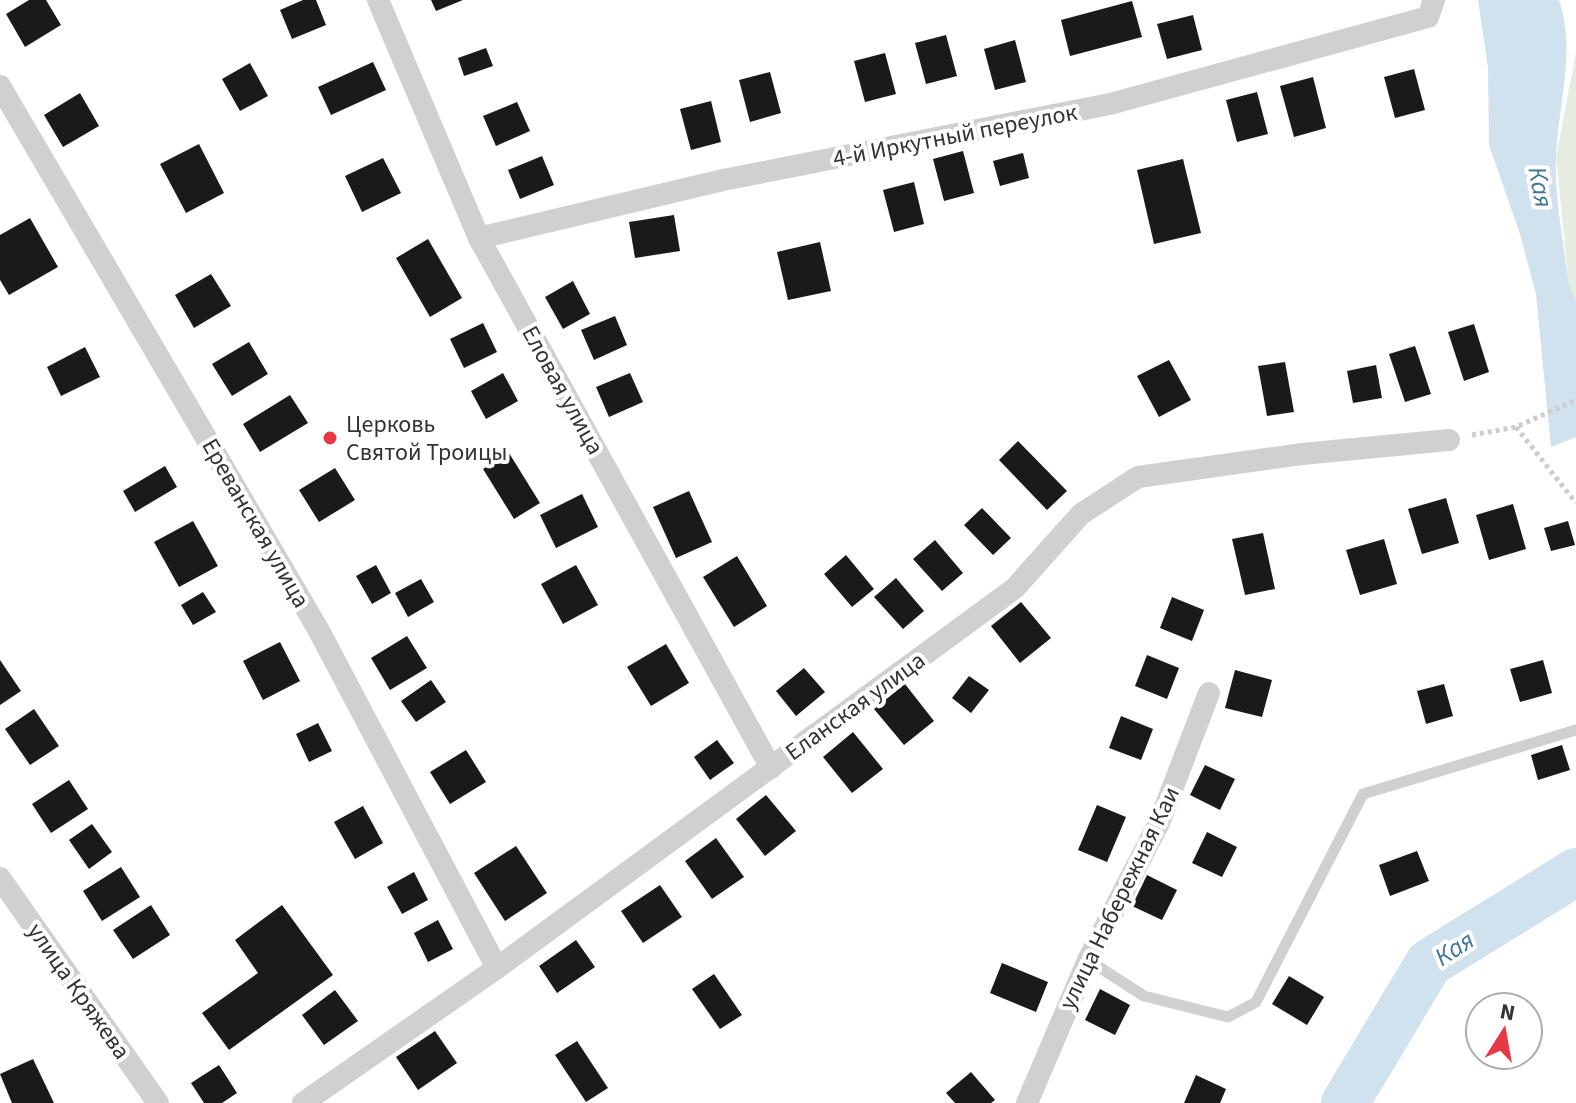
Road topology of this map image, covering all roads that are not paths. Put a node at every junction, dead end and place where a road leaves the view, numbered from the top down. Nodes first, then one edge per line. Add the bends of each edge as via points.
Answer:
1 (378, 0) edge
2 (1431, 9) edge
3 (0, 86) edge
4 (479, 238) junction
5 (1449, 440) road end
6 (1209, 693) dead end
7 (1576, 730) edge
8 (771, 768) junction
9 (0, 878) edge
10 (1088, 960) junction
11 (497, 968) junction
12 (158, 1103) edge
13 (303, 1103) edge
14 (1027, 1103) edge

1 - 4 street, Еловая улица
2 - 4 street, 4-й Иркутный переулок via 1110,104 723,180
3 - 11 street, Ереванская улица via 318,629
4 - 8 street, Еловая улица
5 - 8 street, Еланская улица via 1138,477 1081,514 1015,588
6 - 10 street, улица Набережная Каи via 1159,823
7 - 10 lane via 1363,794 1256,1002 1228,1017 1144,996
8 - 11 street, Еланская улица
9 - 12 street, улица Кряжева
10 - 14 street, улица Набережная Каи
11 - 13 street, Еланская улица

